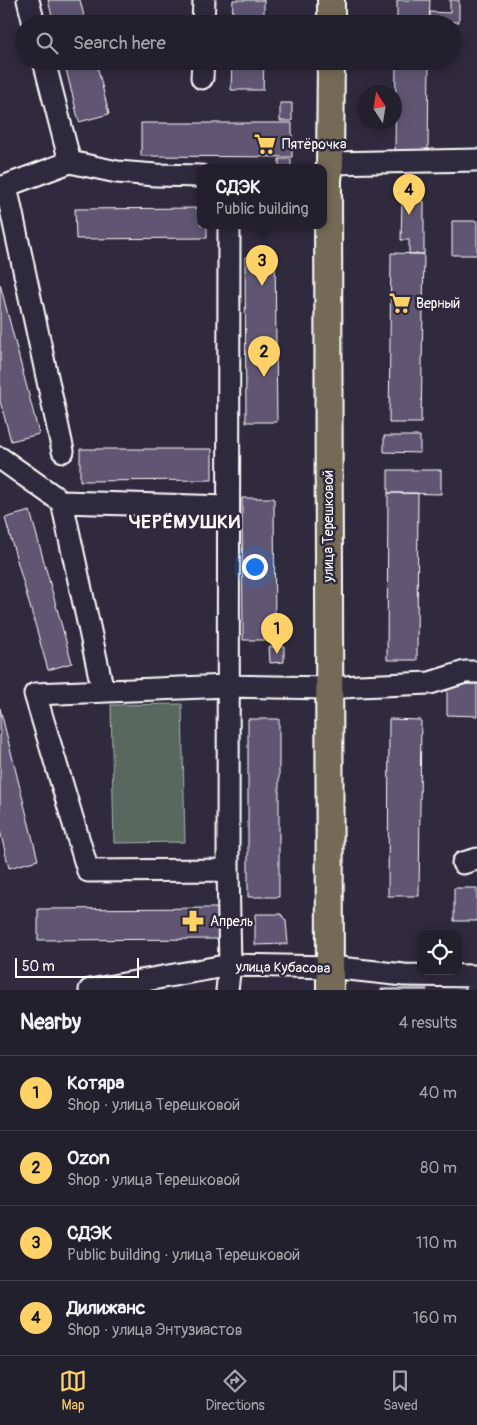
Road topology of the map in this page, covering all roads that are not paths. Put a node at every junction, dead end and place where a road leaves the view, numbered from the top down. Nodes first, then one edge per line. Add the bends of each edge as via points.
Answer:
1 (28, 0) edge
2 (204, 0) edge
3 (332, 0) edge
4 (32, 15) edge
5 (203, 15) edge
6 (331, 15) edge
7 (46, 70) edge
8 (331, 70) edge
9 (477, 160) edge
10 (70, 162) junction
11 (327, 175) edge
12 (197, 176) edge
13 (3, 187) edge
14 (229, 229) edge
15 (63, 451) dead end
16 (0, 458) edge
17 (62, 502) junction
18 (228, 507) junction
19 (477, 672) edge
20 (228, 686) junction
21 (328, 688) junction
22 (103, 691) junction
23 (228, 870) junction
24 (230, 965) junction
25 (477, 976) edge
26 (330, 979) edge
27 (90, 990) edge
28 (227, 990) edge
29 (477, 990) edge

1 - 4 street
2 - 5 street
3 - 6 main road
7 - 10 street
8 - 11 main road, улица Терешковой
9 - 11 street
10 - 12 street via 117,172
10 - 13 street
11 - 21 main road, улица Терешковой
13 - 15 street
14 - 18 street
16 - 17 street
17 - 18 street
17 - 22 street
18 - 20 street
19 - 21 street via 465,672 430,683
20 - 21 street
20 - 22 street
20 - 23 street
21 - 26 main road, улица Терешковой
22 - 23 street via 35,694 88,871
23 - 24 street
24 - 26 street, улица Кубасова
24 - 27 street, улица Кубасова
24 - 28 street
25 - 26 street, улица Кубасова
25 - 29 street

